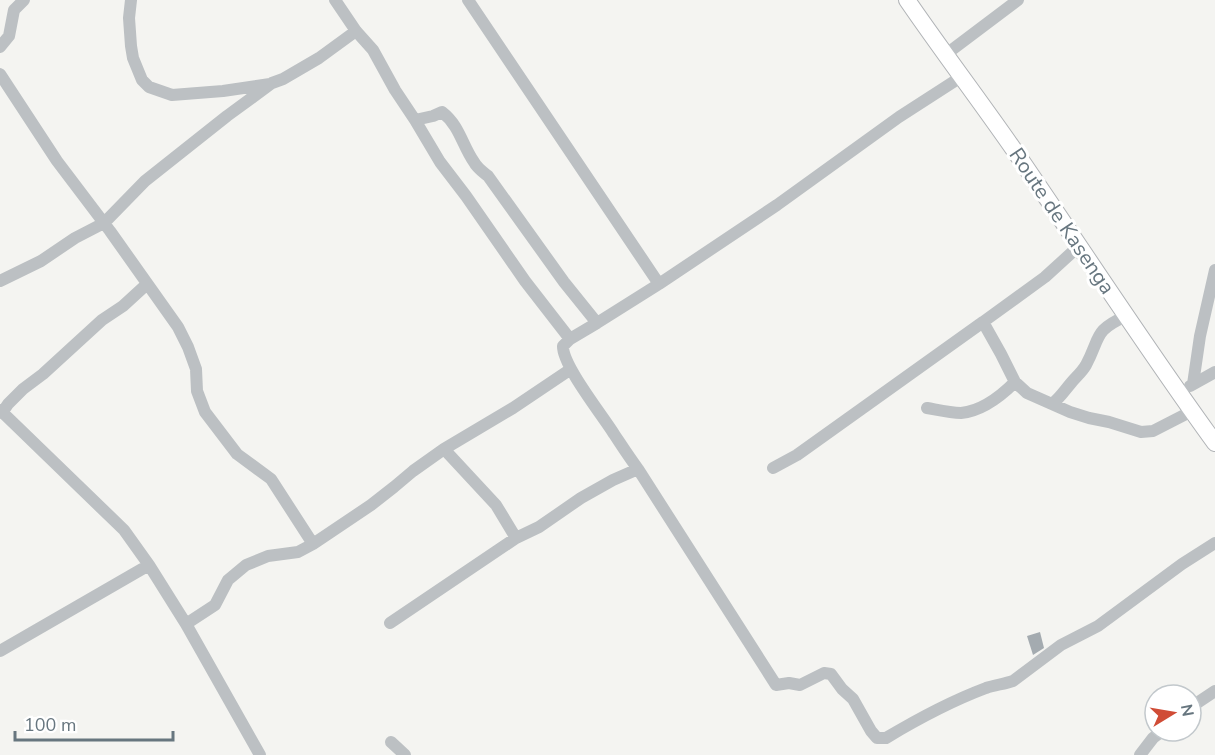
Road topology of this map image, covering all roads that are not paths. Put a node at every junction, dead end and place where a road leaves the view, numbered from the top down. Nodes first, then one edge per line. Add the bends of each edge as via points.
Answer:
1 (24, 0) edge
2 (131, 0) edge
3 (335, 0) edge
4 (468, 0) edge
5 (907, 0) edge
6 (1018, 0) edge
7 (356, 32) junction
8 (0, 47) edge
9 (945, 55) junction
10 (0, 74) edge
11 (961, 77) junction
12 (272, 84) junction
13 (415, 120) junction
14 (104, 223) junction
15 (1079, 246) junction
16 (1215, 270) edge
17 (0, 282) edge
18 (147, 284) junction
19 (659, 284) junction
20 (1126, 316) junction
21 (983, 322) junction
22 (597, 323) junction
23 (570, 339) junction
24 (571, 369) junction
25 (1215, 372) edge
26 (1015, 382) junction
27 (1187, 389) junction
28 (1052, 404) junction
29 (927, 408) dead end
30 (1192, 411) junction
31 (1, 412) edge
32 (1215, 443) edge
33 (444, 449) junction
34 (773, 468) dead end
35 (638, 469) junction
36 (516, 538) junction
37 (1215, 543) edge
38 (313, 544) junction
39 (149, 565) junction
40 (390, 623) dead end
41 (186, 624) junction
42 (0, 651) edge
43 (391, 742) dead end
44 (1149, 743) edge
45 (260, 755) edge
46 (405, 755) edge
47 (1140, 755) edge

1 - 8 street via 14,10 9,36
2 - 12 street via 133,58 149,87 172,95
3 - 7 street
4 - 19 street
5 - 9 highway, Route de Kasenga
6 - 9 street
7 - 12 street
7 - 13 street via 373,50
9 - 11 highway, Route de Kasenga
10 - 14 street via 52,154
11 - 15 highway, Route de Kasenga
11 - 19 street
12 - 14 street via 145,181
13 - 22 street via 442,112 450,119 474,164 488,176
13 - 23 street via 440,162
14 - 17 street
14 - 18 street
15 - 20 highway, Route de Kasenga
15 - 21 street via 1045,277
16 - 27 street
18 - 31 street
18 - 38 street via 188,347 205,412 237,454 271,479
19 - 22 street
20 - 27 highway, Route de Kasenga
20 - 28 street via 1104,328 1085,367
21 - 26 street
21 - 34 street
22 - 23 street
23 - 24 street via 563,351
24 - 33 street
24 - 35 street
25 - 27 street
26 - 28 street via 1027,393
26 - 29 street via 975,410 961,413
27 - 30 highway, Route de Kasenga
28 - 30 street via 1141,432 1153,431
30 - 32 highway, Route de Kasenga
31 - 39 street via 124,530
33 - 36 street via 495,505
33 - 38 street
35 - 36 street
35 - 37 street via 776,685 800,686 824,673 831,674 853,699 871,731 882,739 979,691 1013,681
36 - 40 street
38 - 41 street via 298,552 267,556 246,565 228,580 215,605
39 - 41 street
39 - 42 street
41 - 45 street
43 - 46 street
44 - 47 street

